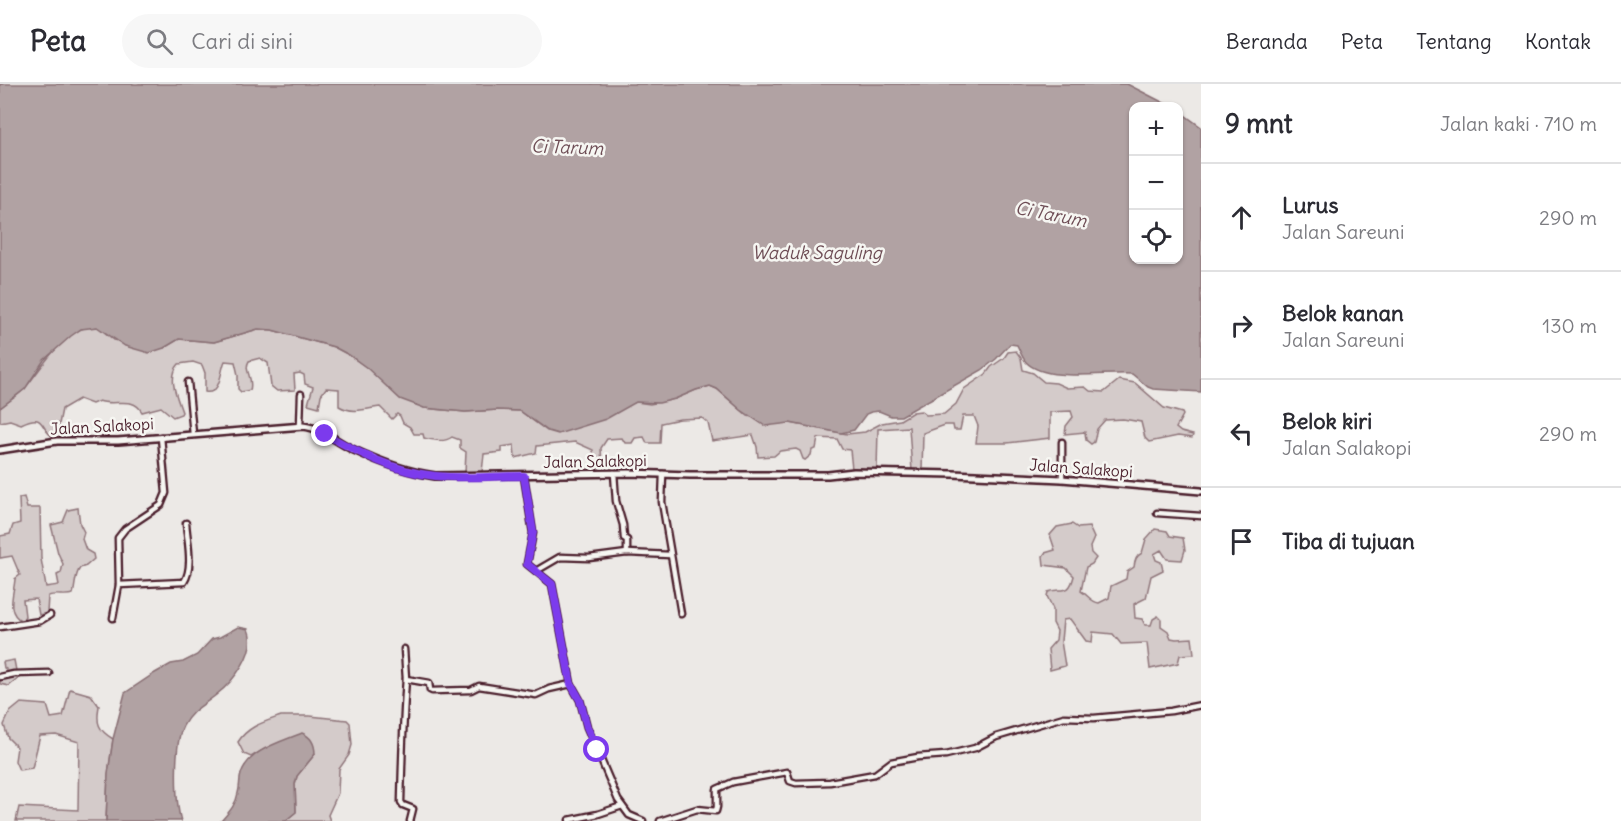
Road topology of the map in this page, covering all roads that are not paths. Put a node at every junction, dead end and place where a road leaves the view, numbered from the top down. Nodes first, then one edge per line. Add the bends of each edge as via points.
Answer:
1 (188, 382) dead end
2 (301, 394) dead end
3 (300, 426) junction
4 (193, 434) junction
5 (161, 437) junction
6 (1062, 442) dead end
7 (0, 450) edge
8 (614, 473) junction
9 (663, 474) junction
10 (524, 476) junction
11 (1062, 479) junction
12 (1201, 491) edge
13 (1157, 513) dead end
14 (1201, 516) edge
15 (186, 523) dead end
16 (627, 553) junction
17 (670, 555) junction
18 (536, 571) junction
19 (119, 585) junction
20 (681, 614) dead end
21 (50, 615) dead end
22 (113, 618) dead end
23 (0, 627) edge
24 (404, 649) dead end
25 (49, 673) dead end
26 (0, 677) edge
27 (406, 680) junction
28 (571, 684) junction
29 (1201, 705) edge
30 (622, 806) junction
31 (569, 820) edge
32 (410, 821) edge
33 (643, 821) edge
34 (660, 821) edge

1 - 4 street
2 - 3 street
3 - 4 street, Jalan Salakopi
3 - 10 street, Jalan Salakopi via 319,429 353,450 414,473
4 - 5 street, Jalan Salakopi
5 - 7 street, Jalan Salakopi via 57,441
5 - 19 street via 166,493 161,505 118,538
6 - 11 street
8 - 9 street, Jalan Salakopi
8 - 10 street, Jalan Salakopi
8 - 16 street
9 - 11 street, Jalan Salakopi via 866,473
9 - 17 street via 662,502
10 - 18 street via 533,532 527,564
11 - 12 street, Jalan Salakopi
13 - 14 street
15 - 19 street via 189,564 184,582
16 - 17 street
16 - 18 street via 560,557
17 - 20 street
18 - 28 street via 552,584
19 - 22 street
21 - 23 street via 34,622
24 - 27 street
25 - 26 street
27 - 28 street via 429,683 432,691 471,690 479,686 536,695
27 - 32 street via 401,802 413,809
28 - 30 street
29 - 34 street via 1094,718 1064,717 996,737 975,748 891,762 875,774 830,782 796,783 790,781 787,772 733,782 717,789 717,810 697,808
30 - 31 street
30 - 33 street

